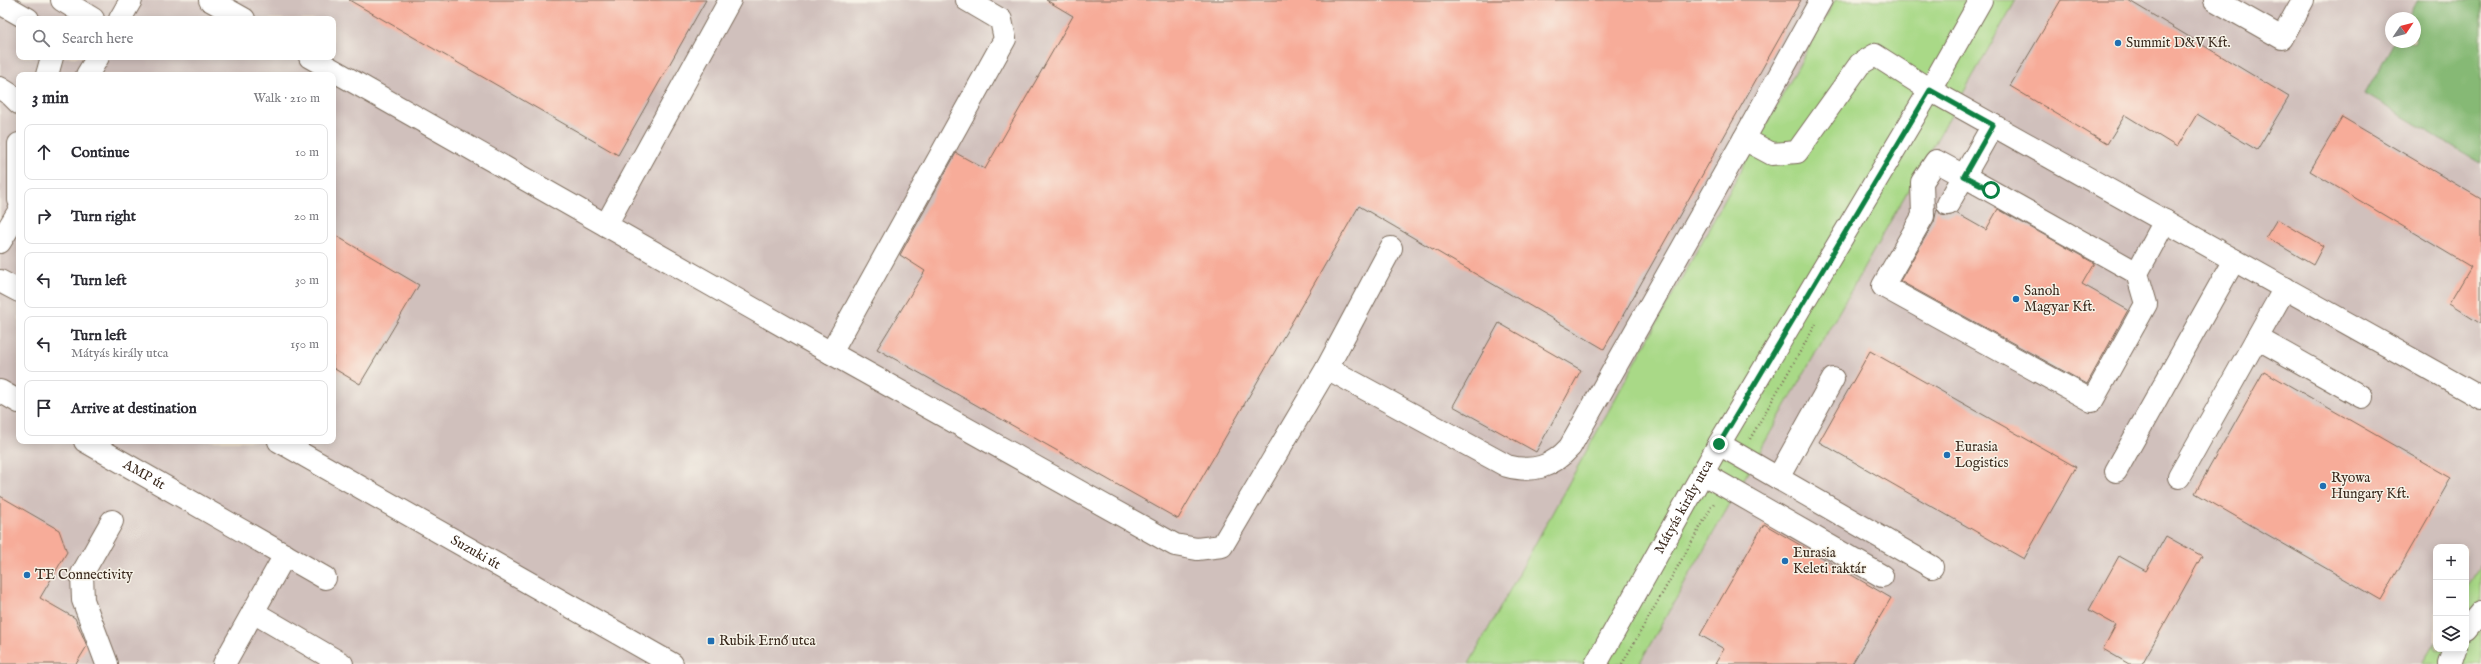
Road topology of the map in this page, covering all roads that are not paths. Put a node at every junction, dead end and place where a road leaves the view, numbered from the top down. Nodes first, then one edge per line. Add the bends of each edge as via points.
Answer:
1 (62, 0) edge
2 (131, 0) edge
3 (210, 0) edge
4 (730, 0) edge
5 (968, 0) edge
6 (1821, 0) edge
7 (1981, 0) edge
8 (2215, 0) edge
9 (2303, 0) edge
10 (0, 3) edge
11 (23, 16) edge
12 (88, 16) edge
13 (122, 16) edge
14 (239, 16) edge
15 (51, 60) edge
16 (96, 60) edge
17 (315, 60) edge
18 (47, 72) edge
19 (89, 72) edge
20 (0, 88) edge
21 (1930, 90) junction
22 (16, 100) edge
23 (1993, 125) junction
24 (1744, 139) junction
25 (1964, 176) junction
26 (1948, 204) dead end
27 (16, 216) edge
28 (2165, 221) junction
29 (606, 225) junction
30 (0, 242) edge
31 (1391, 248) dead end
32 (2234, 260) junction
33 (2137, 273) junction
34 (0, 281) edge
35 (2285, 288) junction
36 (16, 289) edge
37 (2257, 338) junction
38 (831, 353) junction
39 (1327, 368) junction
40 (1833, 379) dead end
41 (0, 391) edge
42 (2362, 397) dead end
43 (2481, 398) edge
44 (16, 400) edge
45 (90, 444) edge
46 (284, 444) edge
47 (1719, 444) junction
48 (2116, 471) dead end
49 (1702, 473) junction
50 (2179, 477) dead end
51 (1778, 478) junction
52 (112, 521) dead end
53 (285, 555) junction
54 (1932, 567) dead end
55 (1882, 576) dead end
56 (325, 578) dead end
57 (253, 612) junction
58 (2481, 612) edge
59 (2469, 626) edge
60 (2454, 652) edge
61 (107, 664) edge
62 (224, 664) edge
63 (342, 664) edge
64 (672, 664) edge
65 (1596, 664) edge
66 (2450, 664) edge

1 - 12 street
2 - 13 street
3 - 14 street
4 - 29 street
5 - 38 street via 1001,20 1005,39
6 - 24 street
7 - 21 street, Mátyás király utca
8 - 9 street via 2282,38
10 - 11 street
15 - 18 street
16 - 19 street
17 - 29 street
20 - 22 street
21 - 23 street
21 - 24 street via 1874,55 1860,64 1797,152 1772,154
21 - 47 street, Mátyás király utca
23 - 25 street
23 - 28 street
24 - 39 street via 1570,447 1551,464 1530,470 1507,466
25 - 26 street
25 - 33 street
25 - 33 street via 1936,161 1922,182 1923,216 1883,286 2092,401 2146,304
27 - 30 street
28 - 32 street
28 - 33 street
29 - 38 street
31 - 39 street
32 - 35 street
32 - 48 street
34 - 36 street
35 - 37 street
35 - 43 street
37 - 42 street
37 - 50 street
38 - 39 street via 1175,545 1197,550 1222,546
40 - 51 street
41 - 44 street
45 - 53 street, AMP út
46 - 64 street, Suzuki út
47 - 49 street, Mátyás király utca
47 - 51 street
49 - 55 street
49 - 65 street, Mátyás király utca
51 - 54 street
52 - 61 street via 82,574 84,600
53 - 56 street, AMP út
53 - 57 street
57 - 62 street
57 - 63 street
58 - 59 street
60 - 66 street

